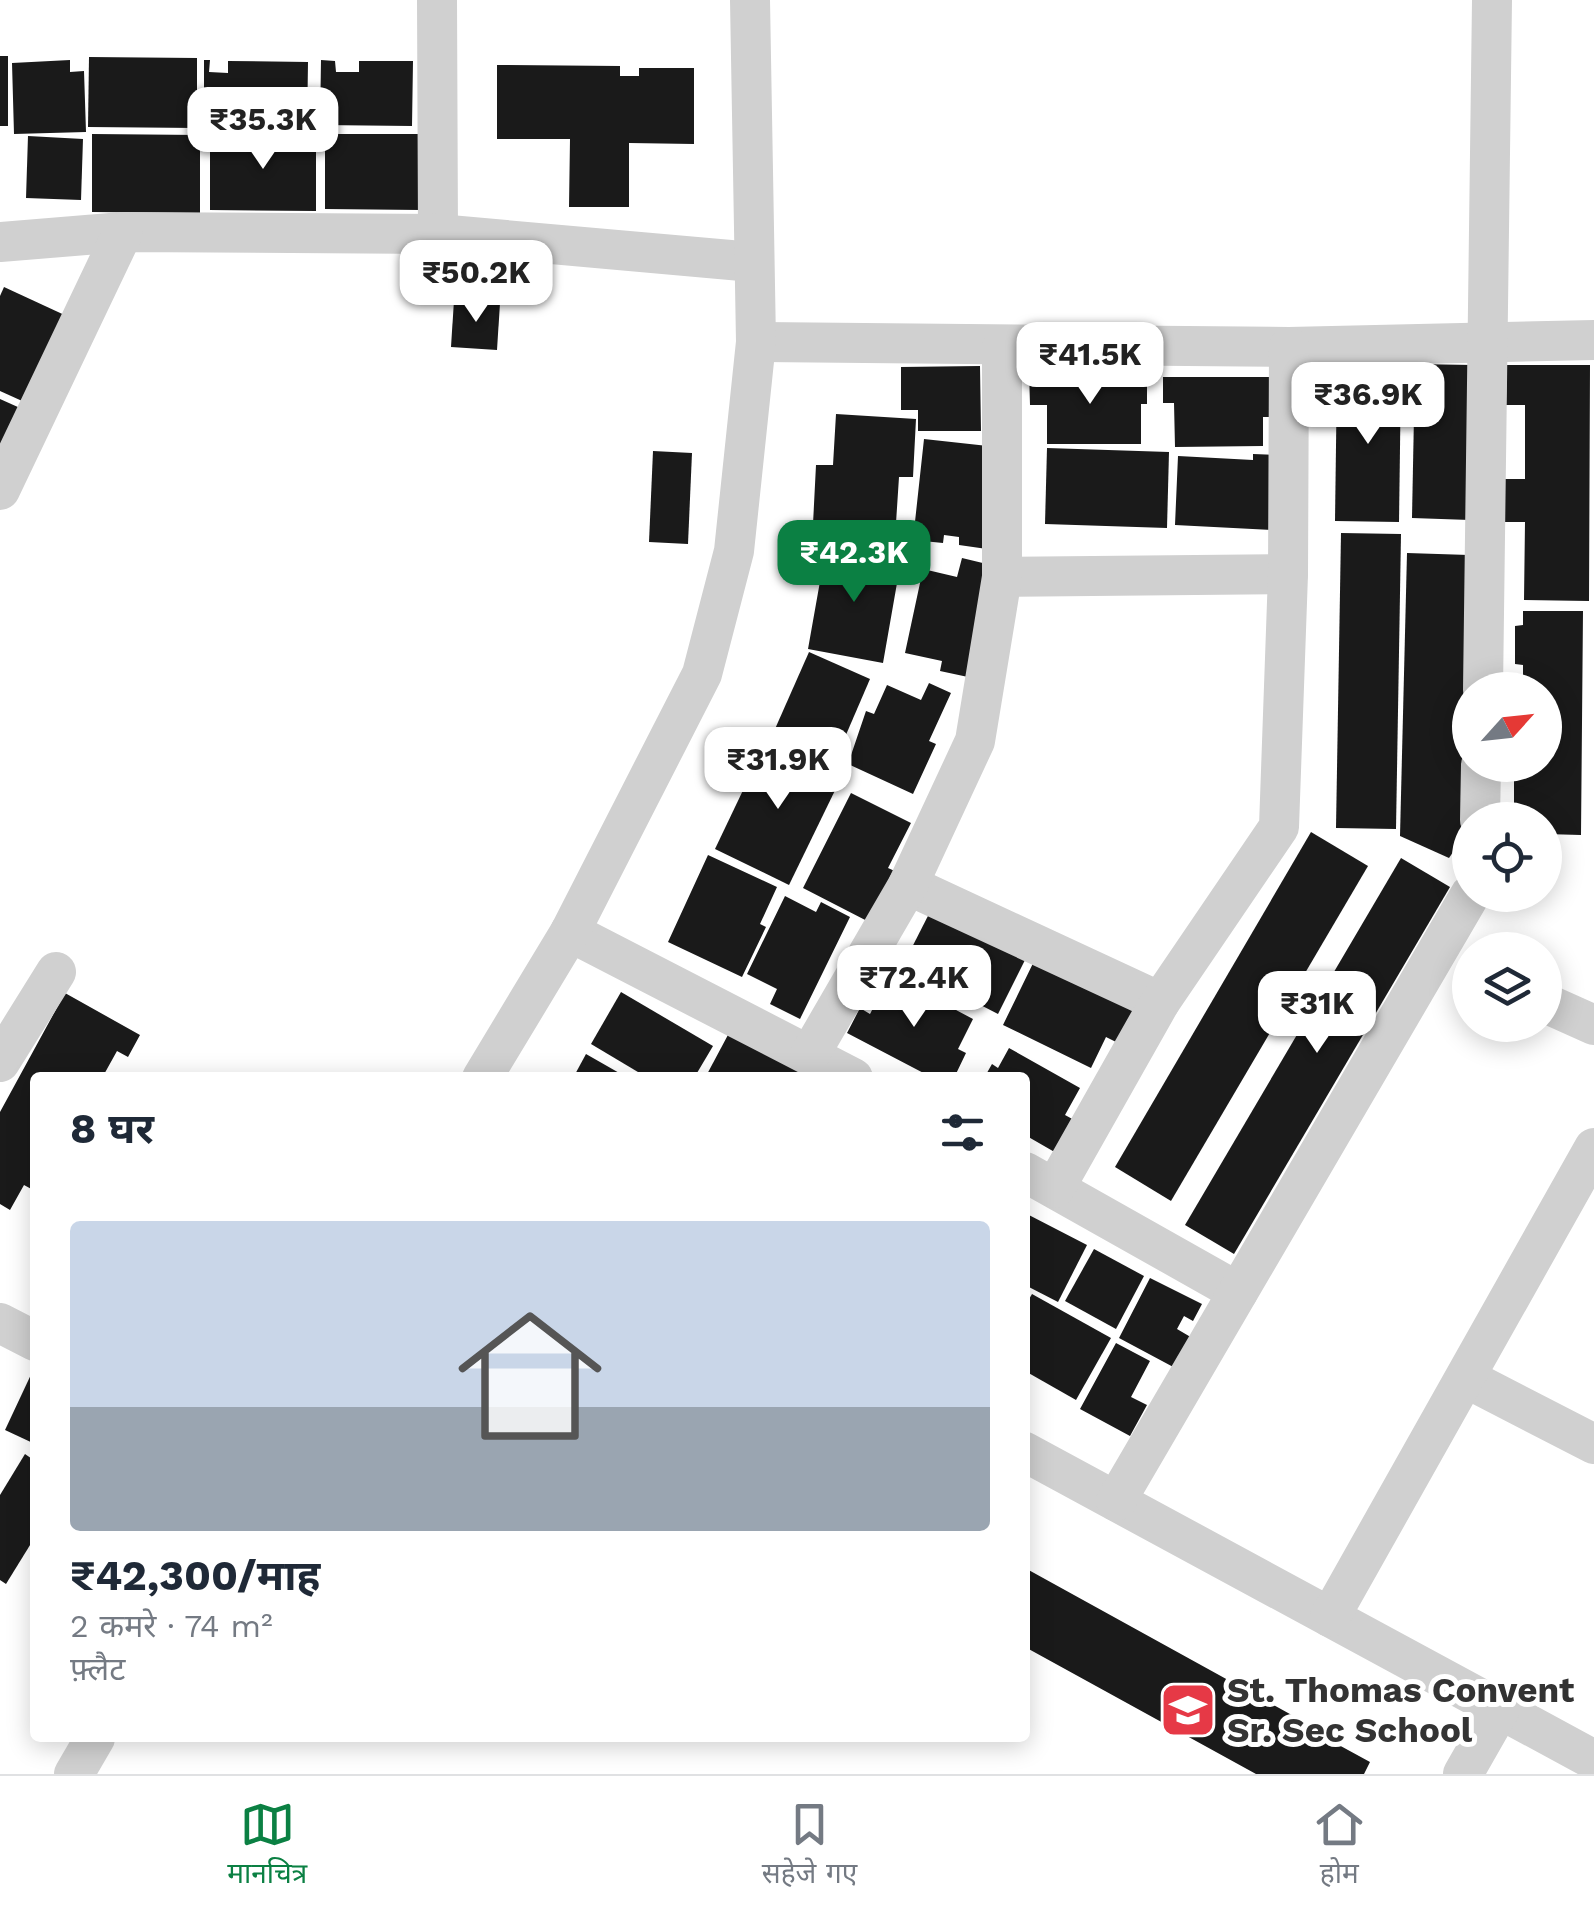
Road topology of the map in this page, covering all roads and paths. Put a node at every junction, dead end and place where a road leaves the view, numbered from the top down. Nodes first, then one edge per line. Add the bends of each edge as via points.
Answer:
1 (437, 0) edge
2 (750, 0) edge
3 (1492, 0) edge
4 (122, 232) junction
5 (438, 234) junction
6 (0, 242) edge
7 (753, 262) junction
8 (1594, 340) edge
9 (756, 342) junction
10 (1490, 342) junction
11 (1289, 347) junction
12 (1002, 348) junction
13 (0, 490) edge
14 (1288, 574) junction
15 (1002, 576) junction
16 (1483, 672) edge
17 (908, 886) junction
18 (570, 932) junction
19 (1452, 963) edge
20 (56, 972) dead end
21 (1160, 1002) junction
22 (1562, 1011) edge
23 (1594, 1025) edge
24 (810, 1054) junction
25 (0, 1062) edge
26 (486, 1072) edge
27 (842, 1072) edge
28 (1594, 1148) edge
29 (1040, 1180) edge
30 (1238, 1292) junction
31 (0, 1323) edge
32 (30, 1338) edge
33 (1466, 1378) junction
34 (1594, 1444) edge
35 (1030, 1455) edge
36 (1116, 1501) junction
37 (1330, 1617) junction
38 (1500, 1709) junction
39 (94, 1742) edge
40 (1594, 1760) edge
41 (74, 1774) edge
42 (1464, 1774) edge

1 - 5 street
2 - 7 street
3 - 10 street
4 - 5 street
4 - 6 street
4 - 13 street
5 - 7 street
7 - 9 street
8 - 10 street
9 - 12 street
9 - 18 street via 734,551 702,674
10 - 11 street
10 - 16 street
11 - 12 street
11 - 14 street
12 - 15 street
14 - 15 street
14 - 21 street via 1279,827
15 - 17 street via 976,740
17 - 21 street
17 - 24 street
18 - 24 street
18 - 26 street
19 - 30 street
20 - 25 street
21 - 29 street
22 - 23 street
24 - 27 street
28 - 33 street
29 - 30 street
30 - 36 street
31 - 32 street
33 - 34 street
33 - 37 street
35 - 36 street
36 - 37 street
37 - 38 street
38 - 40 street
38 - 42 street
39 - 41 street

